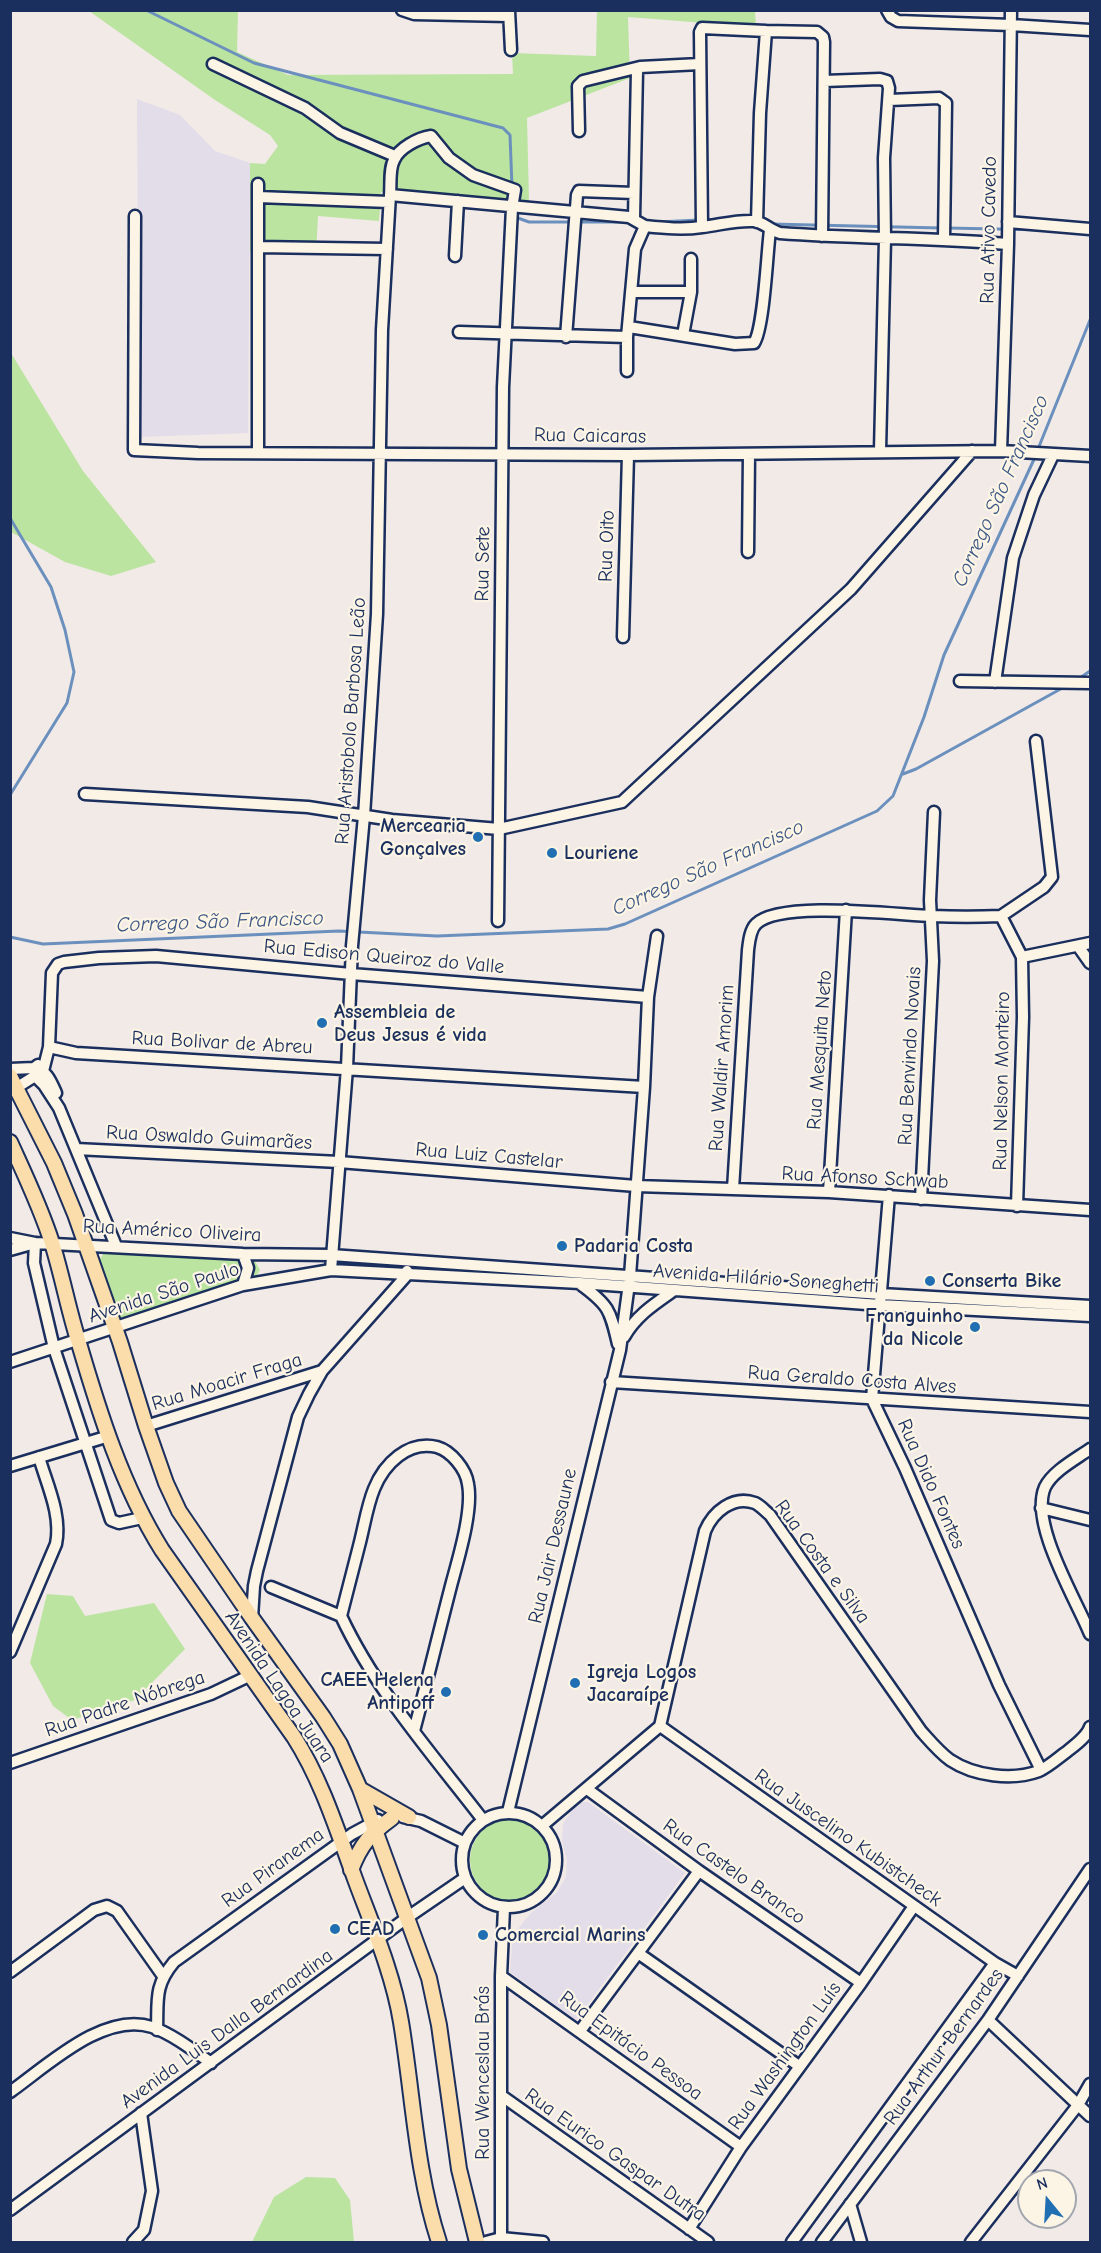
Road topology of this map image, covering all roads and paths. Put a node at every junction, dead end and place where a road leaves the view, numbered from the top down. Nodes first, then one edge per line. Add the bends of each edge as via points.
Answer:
1 (402, 10) edge
2 (887, 10) edge
3 (1011, 10) edge
4 (508, 13) edge
5 (1011, 25) junction
6 (1090, 30) edge
7 (766, 31) junction
8 (510, 50) dead end
9 (213, 64) dead end
10 (700, 64) junction
11 (640, 67) junction
12 (824, 81) junction
13 (889, 100) junction
14 (579, 131) dead end
15 (395, 156) junction
16 (258, 184) dead end
17 (634, 193) junction
18 (258, 197) junction
19 (389, 198) junction
20 (458, 201) junction
21 (512, 208) junction
22 (576, 212) junction
23 (135, 216) dead end
24 (634, 218) junction
25 (757, 222) junction
26 (1008, 222) junction
27 (645, 226) junction
28 (702, 227) junction
29 (1090, 228) edge
30 (770, 230) junction
31 (822, 236) junction
32 (944, 238) junction
33 (885, 239) junction
34 (1008, 244) junction
35 (258, 247) junction
36 (387, 249) junction
37 (455, 256) dead end
38 (691, 259) dead end
39 (631, 292) junction
40 (691, 292) junction
41 (459, 332) dead end
42 (628, 332) junction
43 (507, 334) junction
44 (684, 334) junction
45 (566, 337) junction
46 (627, 371) dead end
47 (880, 450) junction
48 (972, 451) junction
49 (1001, 451) junction
50 (258, 453) junction
51 (381, 453) junction
52 (502, 453) junction
53 (749, 454) junction
54 (627, 455) junction
55 (1050, 455) junction
56 (1090, 456) edge
57 (748, 552) dead end
58 (622, 637) dead end
59 (960, 681) dead end
60 (995, 682) junction
61 (1088, 682) edge
62 (1036, 741) dead end
63 (85, 794) dead end
64 (934, 812) dead end
65 (364, 816) junction
66 (499, 830) junction
67 (846, 910) junction
68 (932, 916) junction
69 (1001, 916) junction
70 (498, 921) dead end
71 (657, 936) dead end
72 (1090, 943) edge
73 (1078, 946) junction
74 (1022, 957) junction
75 (1090, 963) edge
76 (351, 974) junction
77 (648, 997) junction
78 (49, 1049) junction
79 (347, 1068) junction
80 (10, 1069) edge
81 (38, 1072) junction
82 (13, 1082) edge
83 (644, 1087) junction
84 (10, 1142) edge
85 (76, 1149) junction
86 (14, 1155) edge
87 (339, 1162) junction
88 (636, 1186) junction
89 (733, 1189) junction
90 (829, 1192) junction
91 (889, 1196) junction
92 (921, 1198) junction
93 (1017, 1206) junction
94 (1090, 1209) edge
95 (10, 1238) edge
96 (35, 1243) junction
97 (52, 1243) junction
98 (86, 1244) junction
99 (116, 1246) junction
100 (10, 1250) edge
101 (243, 1254) junction
102 (332, 1255) junction
103 (408, 1262) junction
104 (331, 1270) junction
105 (509, 1274) junction
106 (406, 1275) junction
107 (630, 1276) junction
108 (580, 1284) junction
109 (243, 1286) junction
110 (628, 1288) junction
111 (674, 1291) junction
112 (880, 1299) junction
113 (978, 1305) junction
114 (1090, 1306) edge
115 (1090, 1316) edge
116 (114, 1327) junction
117 (78, 1340) junction
118 (620, 1346) junction
119 (54, 1348) junction
120 (10, 1362) edge
121 (322, 1371) junction
122 (611, 1382) junction
123 (872, 1399) junction
124 (1090, 1412) edge
125 (146, 1426) junction
126 (109, 1436) junction
127 (86, 1443) junction
128 (1090, 1449) edge
129 (39, 1457) junction
130 (10, 1466) edge
131 (1041, 1508) junction
132 (142, 1518) junction
133 (1090, 1520) edge
134 (271, 1587) dead end
135 (341, 1616) junction
136 (252, 1618) junction
137 (1090, 1634) edge
138 (10, 1652) edge
139 (251, 1675) junction
140 (660, 1726) junction
141 (1090, 1727) edge
142 (414, 1731) junction
143 (10, 1763) edge
144 (1041, 1770) junction
145 (360, 1789) junction
146 (587, 1790) junction
147 (508, 1812) junction
148 (409, 1817) junction
149 (392, 1818) joint
150 (483, 1821) junction
151 (372, 1826) junction
152 (543, 1826) junction
153 (341, 1842) junction
154 (465, 1844) junction
155 (1090, 1869) edge
156 (351, 1870) junction
157 (699, 1871) junction
158 (465, 1878) junction
159 (914, 1906) junction
160 (504, 1908) junction
161 (408, 1917) junction
162 (378, 1940) junction
163 (638, 1953) junction
164 (995, 1963) junction
165 (10, 1972) edge
166 (163, 1976) junction
167 (501, 1976) junction
168 (1018, 1976) junction
169 (861, 1983) junction
170 (988, 2020) junction
171 (157, 2030) junction
172 (580, 2031) junction
173 (211, 2063) junction
174 (799, 2066) junction
175 (1090, 2084) edge
176 (10, 2092) edge
177 (502, 2096) junction
178 (1078, 2105) junction
179 (141, 2113) junction
180 (1090, 2116) edge
181 (741, 2147) junction
182 (850, 2204) junction
183 (10, 2210) edge
184 (689, 2229) junction
185 (501, 2240) edge
186 (136, 2242) edge
187 (439, 2242) edge
188 (477, 2242) edge
189 (486, 2242) edge
190 (543, 2242) edge
191 (708, 2242) edge
192 (792, 2242) edge
193 (822, 2242) edge
194 (861, 2242) edge
195 (971, 2242) edge

1 - 4 street via 414,14
2 - 5 street via 898,21
3 - 5 street, Rua Ativo Cavedo
4 - 8 street
5 - 6 street
5 - 26 street, Rua Ativo Cavedo
7 - 10 street via 702,28
7 - 12 street via 817,32 823,37
7 - 25 street
9 - 15 street via 305,108 340,133
10 - 11 street
10 - 28 street
11 - 14 street via 583,81 578,86
11 - 17 street
12 - 13 street via 885,80
12 - 31 street
13 - 32 street via 939,98 946,103
13 - 33 street via 884,158
15 - 19 street, Rua Aristobolo Barbosa Leão
15 - 21 street via 430,136 449,158 473,175 515,190
16 - 18 street
17 - 22 street via 579,191
17 - 24 street
18 - 19 street
18 - 35 street
19 - 20 street
19 - 36 street, Rua Aristobolo Barbosa Leão
20 - 21 street
20 - 37 street
21 - 22 street
21 - 43 street, Rua Sete
22 - 24 street
22 - 45 street
23 - 50 street, Rua Caicaras via 134,450
24 - 27 street
25 - 28 street via 730,221
25 - 30 street
26 - 29 street
26 - 34 street, Rua Ativo Cavedo
27 - 28 street
27 - 39 street via 634,249
30 - 31 street
30 - 44 street via 761,317 754,343 735,344
31 - 33 street
32 - 33 street
32 - 34 street
33 - 47 street
34 - 49 street, Rua Ativo Cavedo
35 - 36 street
35 - 50 street
36 - 51 street, Rua Aristobolo Barbosa Leão via 381,330
38 - 40 street
39 - 40 street
39 - 42 street
40 - 44 street
41 - 43 street
42 - 44 street
42 - 45 street
42 - 46 street
43 - 45 street
43 - 52 street, Rua Sete
47 - 48 street, Rua Caicaras
47 - 53 street, Rua Caicaras
48 - 49 street, Rua Caicaras
48 - 66 street via 851,589 628,798 614,805
49 - 55 street, Rua Caicaras
50 - 51 street, Rua Caicaras
51 - 52 street, Rua Caicaras
51 - 65 street, Rua Aristobolo Barbosa Leão via 377,614
52 - 54 street, Rua Caicaras
52 - 66 street, Rua Sete
53 - 54 street, Rua Caicaras
53 - 57 street
54 - 58 street, Rua Oito
55 - 56 street, Rua Caicaras
55 - 60 street via 1013,558
59 - 60 street
60 - 61 street
62 - 69 street via 1052,877 1044,887
63 - 65 street via 308,807
64 - 68 street, Rua Benvindo Novais
65 - 66 street
65 - 76 street, Rua Aristobolo Barbosa Leão
66 - 70 street, Rua Sete
67 - 68 street
67 - 89 street, Rua Waldir Amorim via 779,915 754,926 748,950
67 - 90 street, Rua Mesquita Neto
68 - 69 street
68 - 92 street, Rua Benvindo Novais
69 - 74 street
71 - 77 street, Rua Jair Dessaune
72 - 73 street
73 - 74 street
73 - 75 street
74 - 93 street, Rua Nelson Monteiro
76 - 77 street, Rua Edison Queiroz do Valle
76 - 78 street, Rua Edison Queiroz do Valle via 156,956 58,963 52,973
76 - 79 street, Rua Aristobolo Barbosa Leão
77 - 83 street, Rua Jair Dessaune
78 - 79 street, Rua Bolivar de Abreu
78 - 81 street
79 - 83 street, Rua Bolivar de Abreu
79 - 87 street, Rua Aristobolo Barbosa Leão
80 - 81 street
81 - 82 street
81 - 85 street
82 - 98 main road, Avenida Lagoa Juara via 54,1163
83 - 88 street, Rua Jair Dessaune
84 - 86 main road, Avenida Lagoa Juara
85 - 87 street, Rua Oswaldo Guimarães
85 - 99 street
86 - 97 main road, Avenida Lagoa Juara
87 - 88 street, Rua Luiz Castelar
87 - 102 street, Rua Aristobolo Barbosa Leão
88 - 89 street, Rua Afonso Schwab
88 - 107 street, Rua Jair Dessaune
89 - 90 street, Rua Afonso Schwab
90 - 91 street, Rua Afonso Schwab
91 - 92 street, Rua Afonso Schwab
91 - 112 street, Rua Dido Fontes
92 - 93 street, Rua Afonso Schwab
93 - 94 street, Rua Afonso Schwab
95 - 96 street, Rua Américo Oliveira
96 - 97 street, Rua Américo Oliveira
96 - 100 street
96 - 119 street via 34,1263
97 - 98 street, Rua Américo Oliveira
97 - 117 main road, Avenida Lagoa Juara
98 - 99 street, Rua Américo Oliveira
98 - 116 main road, Avenida Lagoa Juara
99 - 101 street, Rua Américo Oliveira
101 - 102 street, Rua Américo Oliveira
101 - 109 street via 248,1268
102 - 103 street, Avenida Hilário Soneghetti
102 - 104 street, Rua Aristobolo Barbosa Leão
103 - 105 street, Avenida Hilário Soneghetti
103 - 106 street
104 - 106 street, Avenida Hilário Soneghetti
104 - 109 street, Avenida São Paulo
105 - 106 street, Avenida Hilário Soneghetti
105 - 107 street, Avenida Hilário Soneghetti
105 - 108 street, Avenida Hilário Soneghetti
106 - 121 street, Rua Moacir Fraga
107 - 110 street, Rua Jair Dessaune
107 - 112 street, Avenida Hilário Soneghetti
108 - 110 street, Avenida Hilário Soneghetti
108 - 118 street via 603,1300
109 - 116 street, Avenida São Paulo
110 - 111 street, Avenida Hilário Soneghetti
110 - 118 street, Rua Jair Dessaune
111 - 112 street, Avenida Hilário Soneghetti
111 - 118 street via 633,1322
112 - 113 street, Avenida Hilário Soneghetti
112 - 123 street, Rua Dido Fontes
113 - 114 street, Avenida Hilário Soneghetti
113 - 115 street, Avenida Hilário Soneghetti
116 - 117 street, Avenida São Paulo
116 - 125 main road, Avenida Lagoa Juara
117 - 119 street, Avenida São Paulo
117 - 126 main road, Avenida Lagoa Juara
118 - 122 street, Rua Jair Dessaune
119 - 120 street, Avenida São Paulo
119 - 127 street
121 - 125 street, Rua Moacir Fraga
121 - 136 street via 298,1416 254,1586
122 - 123 street, Rua Geraldo Costa Alves
122 - 147 street, Rua Jair Dessaune
123 - 124 street, Rua Geraldo Costa Alves
123 - 144 street, Rua Dido Fontes
125 - 136 main road, Avenida Lagoa Juara via 179,1511
126 - 127 street
126 - 132 main road, Avenida Lagoa Juara
127 - 129 street
127 - 132 street via 111,1520 119,1523
128 - 131 street via 1053,1476 1045,1488
129 - 130 street
129 - 138 street via 57,1514 58,1532
131 - 133 street
131 - 137 street via 1054,1555
132 - 139 main road, Avenida Lagoa Juara
134 - 135 street
135 - 142 street via 356,1648
135 - 142 street via 374,1489 382,1474 411,1448 439,1448 465,1473 469,1496 463,1539
136 - 145 main road, Avenida Lagoa Juara via 323,1717
139 - 143 street, Rua Padre Nóbrega via 211,1694
139 - 153 main road, Avenida Lagoa Juara via 311,1764
140 - 144 street, Rua Costa e Silva via 705,1531 718,1511 744,1501 757,1503 770,1515 940,1753 972,1770 1004,1777
140 - 146 street
140 - 159 street, Rua Juscelino Kubistcheck
141 - 144 street, Rua Costa e Silva via 1077,1743
142 - 150 street
145 - 148 main road
145 - 151 main road, Avenida Lagoa Juara
146 - 152 street
146 - 157 street, Rua Castelo Branco
147 - 150 street
147 - 152 street via 534,1819
148 - 149 street
148 - 154 street
149 - 151 main road
150 - 154 street
151 - 153 street, Rua Piranema
151 - 156 main road
151 - 161 main road, Avenida Lagoa Juara
152 - 160 street via 556,1851 553,1879 539,1896
153 - 156 main road, Avenida Lagoa Juara
153 - 166 street, Rua Piranema via 174,1962
154 - 158 street
155 - 168 street, Rua Arthur Bernardes
156 - 162 main road, Avenida Lagoa Juara
157 - 163 street
157 - 169 street, Rua Castelo Branco
158 - 160 street via 481,1898
158 - 161 street, Avenida Luis Dalla Bernardina
159 - 164 street, Rua Juscelino Kubistcheck
159 - 169 street, Rua Washington Luís
160 - 167 street, Rua Wenceslau Brás
161 - 162 street, Avenida Luis Dalla Bernardina
161 - 188 main road, Avenida Lagoa Juara via 429,1977 459,2169
162 - 173 street, Avenida Luis Dalla Bernardina
162 - 187 main road, Avenida Lagoa Juara via 401,2021 413,2118
163 - 172 street
163 - 174 street
164 - 168 street, Rua Juscelino Kubistcheck
164 - 192 street, Rua Arthur Bernardes
165 - 166 street via 94,1910 107,1906 117,1911
166 - 171 street
167 - 172 street, Rua Epitácio Pessoa
167 - 177 street, Rua Wenceslau Brás
168 - 170 street, Rua Arthur Bernardes
169 - 174 street, Rua Washington Luís
170 - 178 street
170 - 182 street, Rua Arthur Bernardes
171 - 173 street
171 - 176 street via 132,2024 111,2028 72,2048
172 - 181 street, Rua Epitácio Pessoa
173 - 179 street, Avenida Luis Dalla Bernardina
174 - 181 street, Rua Washington Luís
175 - 178 street
177 - 184 street, Rua Eurico Gaspar Dutra
177 - 185 street, Rua Wenceslau Brás
178 - 180 street
178 - 195 street
179 - 183 street, Avenida Luis Dalla Bernardina
179 - 186 street via 152,2191 144,2230
181 - 184 street, Rua Washington Luís
182 - 193 street, Rua Arthur Bernardes
182 - 194 street
184 - 191 street, Rua Eurico Gaspar Dutra
185 - 189 street
185 - 190 street

